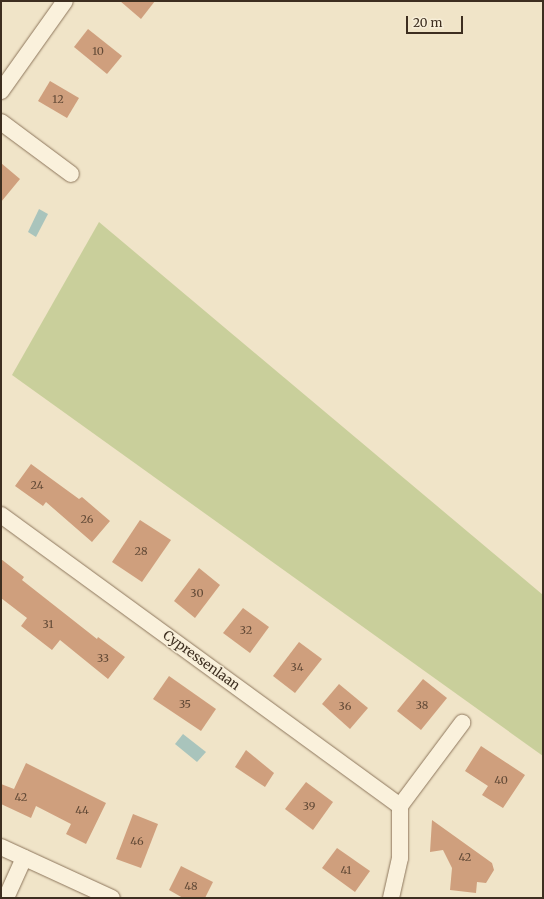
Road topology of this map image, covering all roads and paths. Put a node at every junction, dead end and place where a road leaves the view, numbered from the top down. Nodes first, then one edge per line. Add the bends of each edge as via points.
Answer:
1 (66, 1) edge
2 (1, 91) edge
3 (1, 122) edge
4 (71, 174) dead end
5 (1, 515) edge
6 (462, 723) dead end
7 (400, 806) junction
8 (1, 847) edge
9 (24, 858) junction
10 (6, 898) edge
11 (112, 898) edge
12 (391, 898) edge

1 - 2 street
3 - 4 street
5 - 7 street, Cypressenlaan
6 - 7 street
7 - 12 street via 400,858
8 - 9 street
9 - 10 street
9 - 11 street

